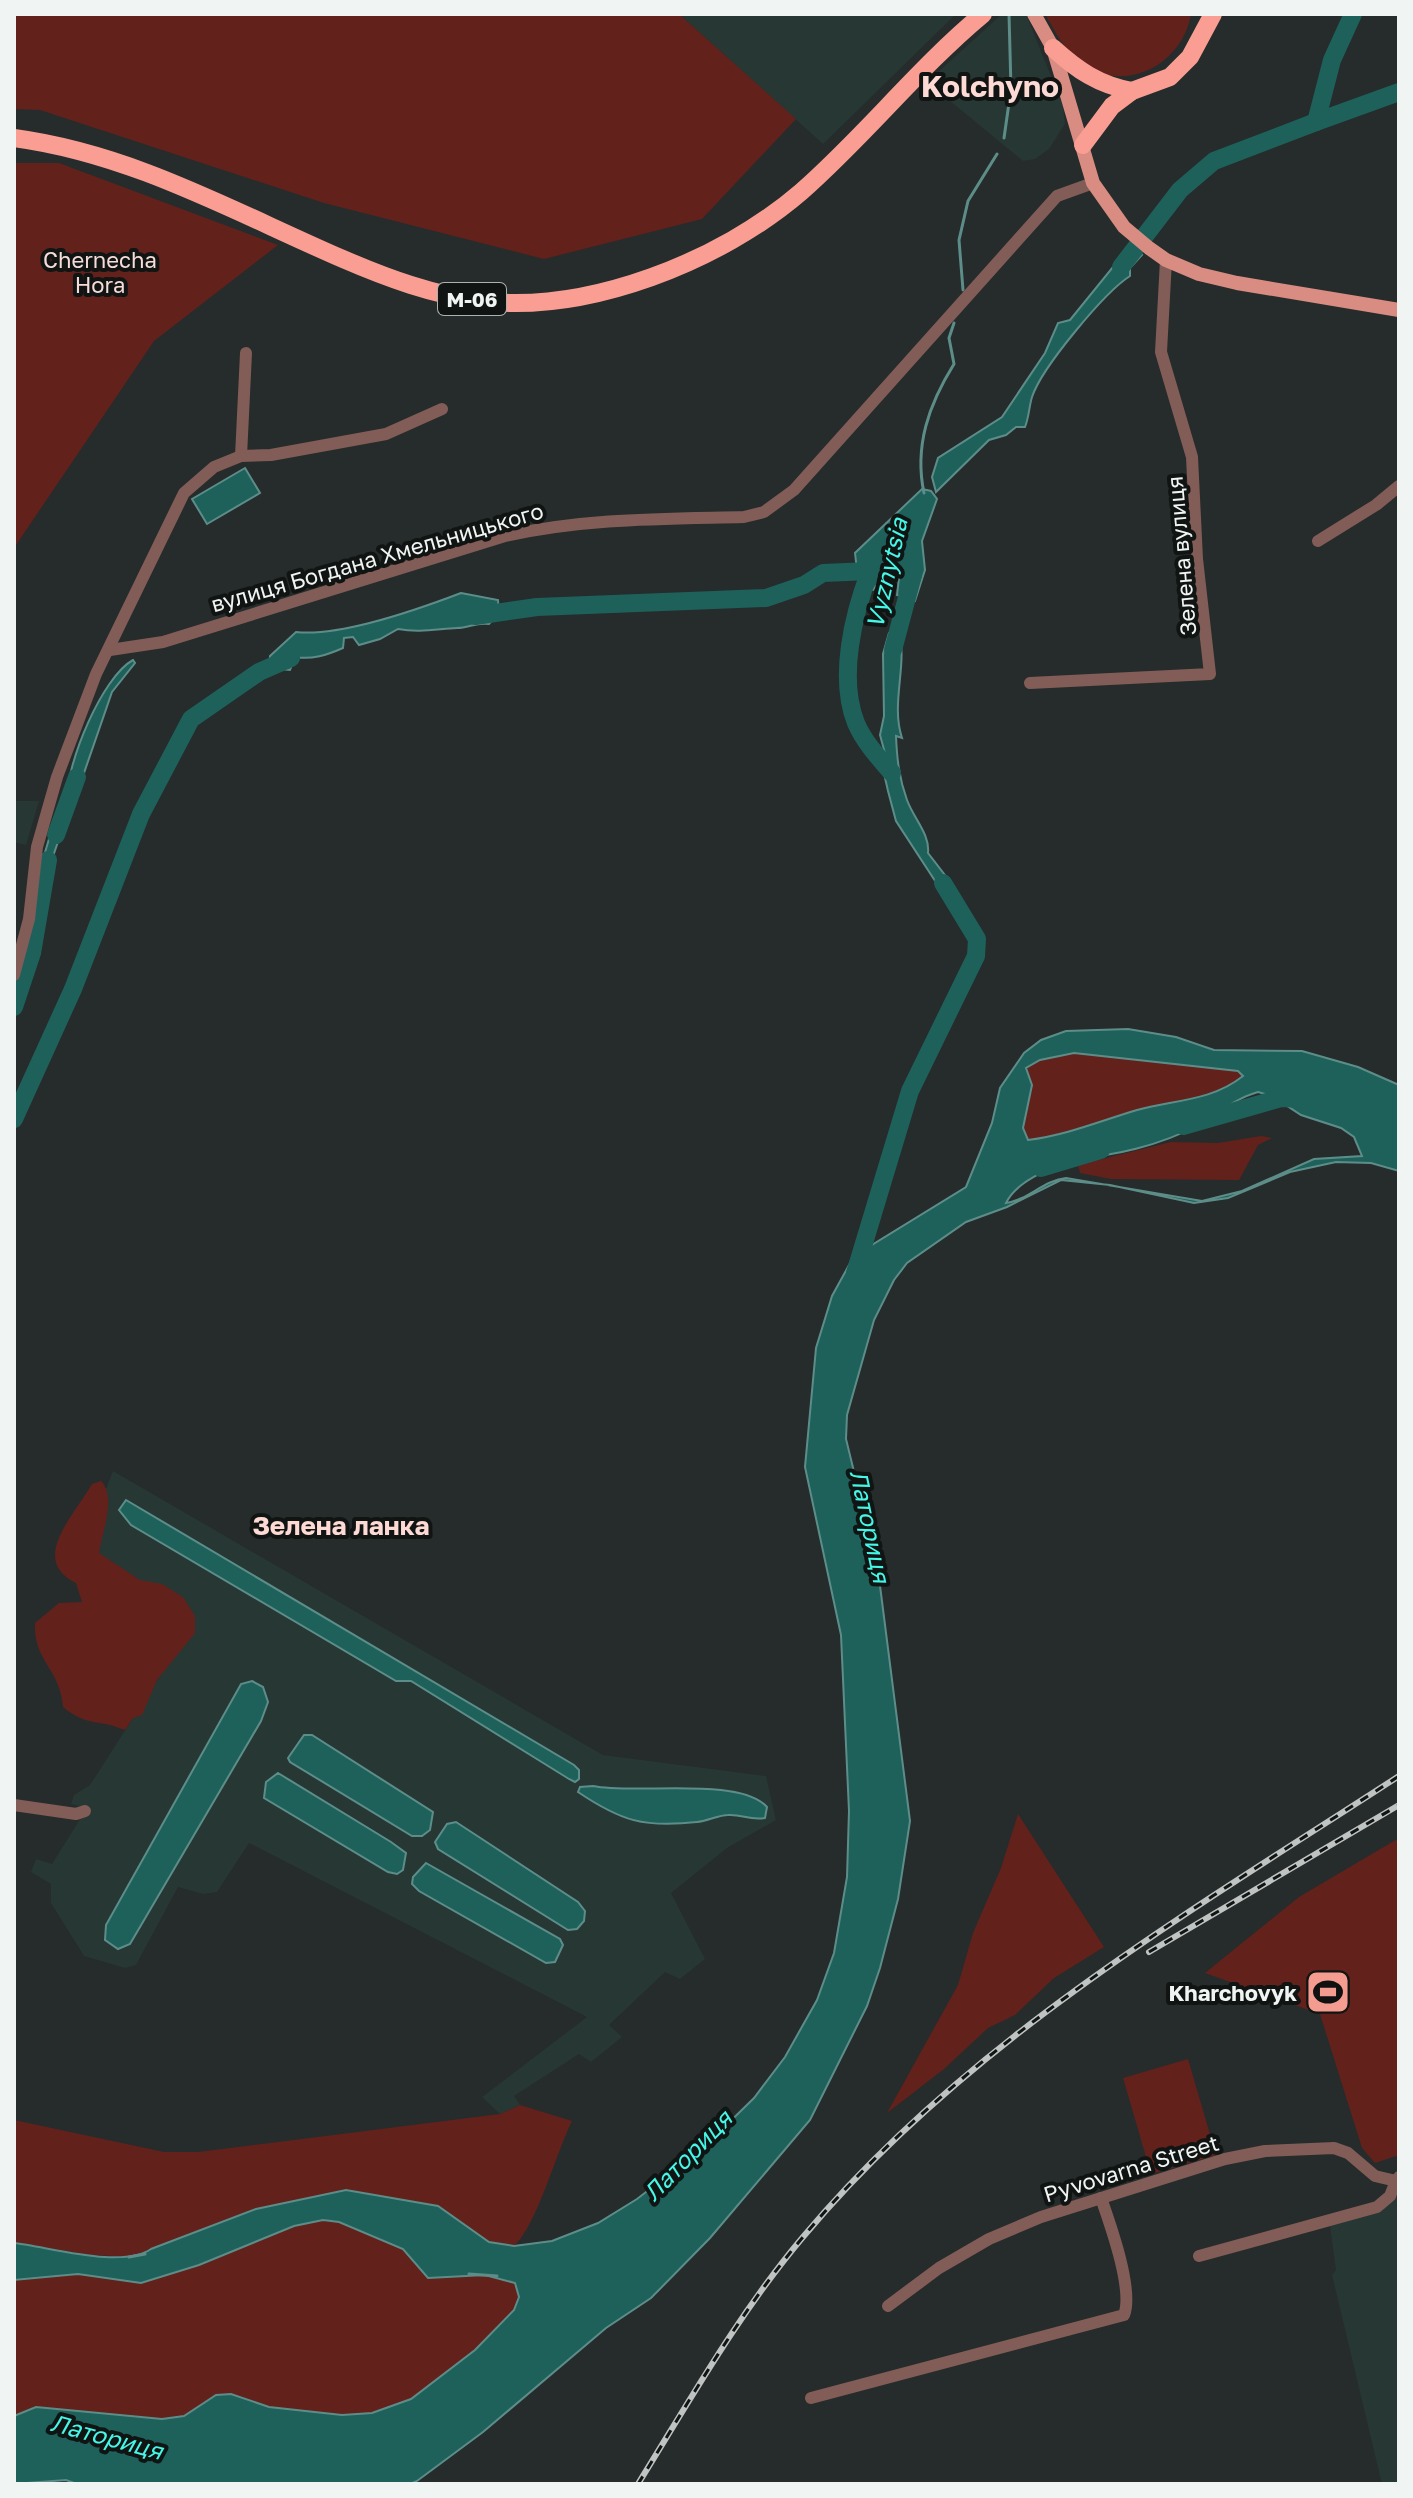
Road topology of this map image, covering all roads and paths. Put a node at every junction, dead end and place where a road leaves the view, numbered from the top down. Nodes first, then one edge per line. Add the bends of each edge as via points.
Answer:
1 (983, 14) edge
2 (1034, 14) edge
3 (1202, 14) edge
4 (1213, 14) edge
5 (1204, 36) junction
6 (1053, 48) junction
7 (1132, 91) junction
8 (14, 138) edge
9 (1083, 145) junction
10 (1093, 183) junction
11 (1166, 260) junction
12 (1399, 310) edge
13 (246, 353) dead end
14 (442, 409) dead end
15 (241, 456) junction
16 (1399, 486) edge
17 (1318, 541) dead end
18 (110, 650) junction
19 (1030, 683) dead end
20 (14, 975) edge
21 (14, 1805) edge
22 (85, 1811) dead end
23 (1398, 2179) edge
24 (1101, 2198) junction
25 (1199, 2256) dead end
26 (888, 2306) dead end
27 (811, 2398) dead end

1 - 8 highway, М-06 via 800,193 752,229 723,246 620,285 525,303 479,301 406,285 173,181 105,158
2 - 6 main road
3 - 5 highway
4 - 5 highway
5 - 7 highway via 1170,77
6 - 7 highway via 1078,71
6 - 9 main road
7 - 9 highway via 1112,106
9 - 10 main road
10 - 11 main road via 1124,227
10 - 18 street, вулиця Богдана Хмельницького via 1057,196 794,490 764,512 605,520 505,536 163,642
11 - 12 main road via 1237,283
11 - 19 street, Зелена вулиця via 1161,352 1192,457 1210,674
13 - 15 street
14 - 15 street via 386,434
15 - 18 street via 214,467 184,493
16 - 17 street
18 - 20 street via 96,674 47,808
21 - 22 street
23 - 24 street, Pyvovarna Street via 1375,2176 1348,2153 1312,2148 1225,2159
23 - 25 street via 1377,2207
24 - 26 street, Pyvovarna Street via 989,2239
24 - 27 street via 1126,2297 1124,2315

